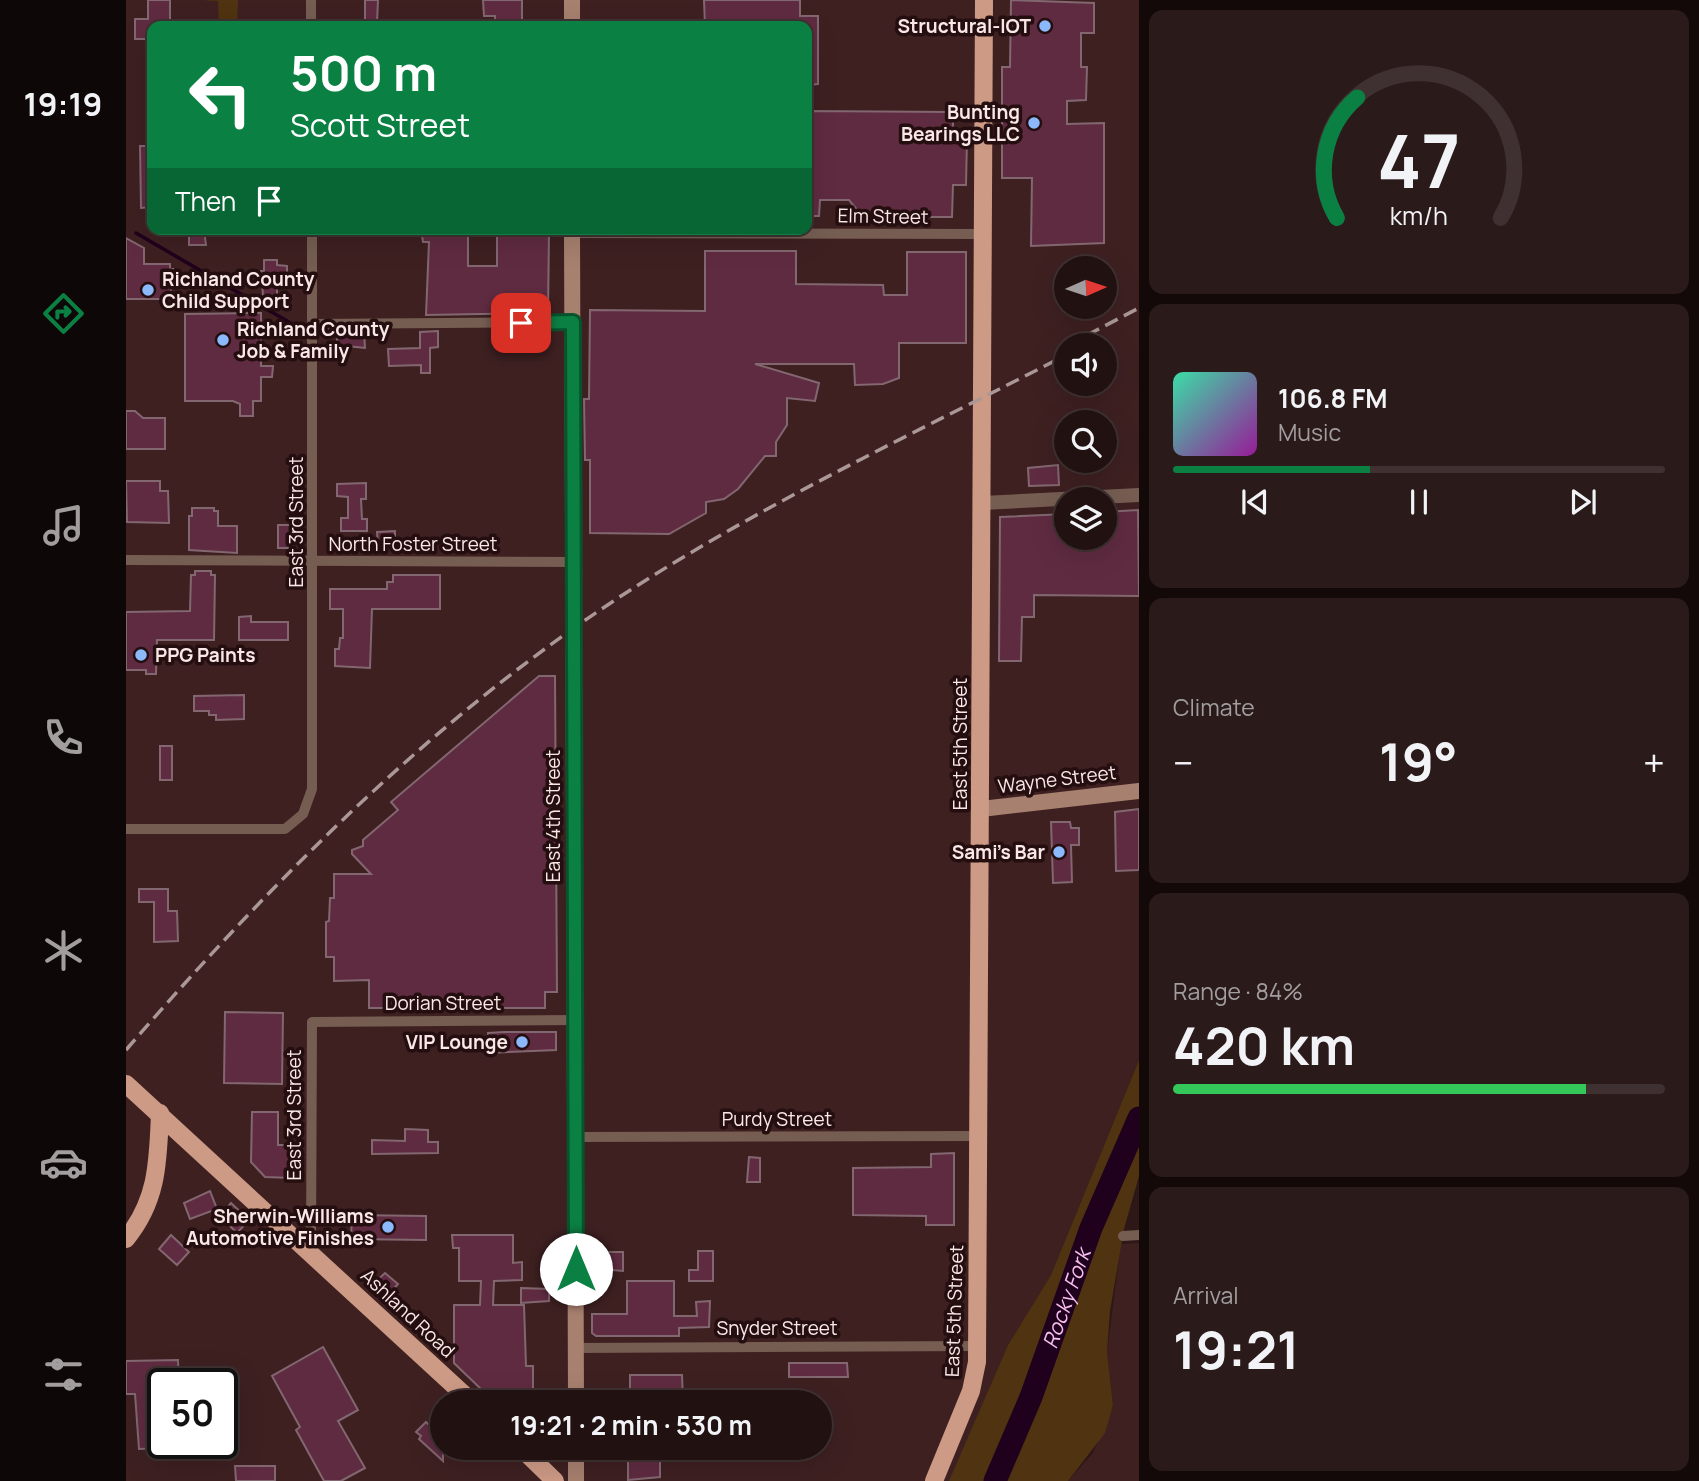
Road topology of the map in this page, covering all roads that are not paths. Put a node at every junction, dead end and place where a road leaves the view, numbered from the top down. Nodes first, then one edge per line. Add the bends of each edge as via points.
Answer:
1 (311, 0) edge
2 (572, 0) edge
3 (984, 0) edge
4 (311, 21) edge
5 (572, 21) edge
6 (812, 233) edge
7 (983, 234) junction
8 (312, 235) edge
9 (572, 235) edge
10 (573, 322) junction
11 (312, 324) junction
12 (1139, 495) edge
13 (982, 503) junction
14 (126, 560) edge
15 (313, 561) junction
16 (573, 562) junction
17 (1139, 791) edge
18 (981, 809) junction
19 (126, 829) edge
20 (575, 1020) junction
21 (312, 1022) joint
22 (126, 1084) edge
23 (160, 1113) junction
24 (978, 1136) junction
25 (576, 1137) junction
26 (1139, 1235) edge
27 (1123, 1236) dead end
28 (126, 1240) edge
29 (311, 1251) junction
30 (978, 1346) junction
31 (576, 1348) junction
32 (459, 1390) edge
33 (576, 1390) edge
34 (533, 1460) edge
35 (576, 1460) edge
36 (555, 1481) edge
37 (576, 1481) edge
38 (934, 1481) edge

1 - 4 street
2 - 5 main road
3 - 7 main road, East 5th Street
6 - 7 street, Elm Street
7 - 13 main road, East 5th Street
8 - 11 street, East 3rd Street
9 - 10 main road, East 4th Street
10 - 11 street
10 - 16 main road, East 4th Street
11 - 15 street, East 3rd Street
12 - 13 street
13 - 18 main road, East 5th Street
14 - 15 street, North Foster Street
15 - 16 street, North Foster Street
15 - 19 street, East 3rd Street via 314,780 303,814 285,830
16 - 20 main road, East 4th Street
17 - 18 main road, Wayne Street
18 - 24 main road, East 5th Street
20 - 21 street, Dorian Street
20 - 25 main road, East 4th Street
21 - 29 street, East 3rd Street
22 - 23 main road, Ashland Road
23 - 28 main road via 156,1184
23 - 29 main road, Ashland Road
24 - 25 street, Purdy Street
24 - 30 main road, East 5th Street
25 - 31 main road, East 4th Street
26 - 27 street
29 - 32 main road, Ashland Road
30 - 31 street, Snyder Street
30 - 38 main road, East 5th Street via 974,1381
31 - 33 main road, East 4th Street
34 - 36 main road
35 - 37 main road

